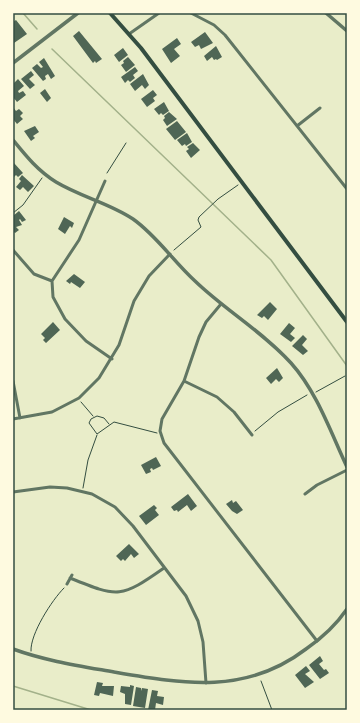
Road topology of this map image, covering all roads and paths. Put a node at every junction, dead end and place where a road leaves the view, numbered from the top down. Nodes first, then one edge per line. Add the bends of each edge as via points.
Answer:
1 (78, 13) edge
2 (110, 13) edge
3 (159, 13) edge
4 (191, 13) edge
5 (326, 13) edge
6 (347, 31) edge
7 (129, 34) junction
8 (13, 63) edge
9 (320, 108) dead end
10 (297, 126) junction
11 (13, 140) edge
12 (126, 143) dead end
13 (106, 173) dead end
14 (45, 175) junction
15 (105, 181) dead end
16 (242, 181) junction
17 (347, 189) edge
18 (96, 201) junction
19 (13, 213) edge
20 (13, 250) edge
21 (174, 250) dead end
22 (170, 254) junction
23 (52, 281) junction
24 (221, 304) junction
25 (347, 322) edge
26 (112, 359) junction
27 (345, 376) dead end
28 (13, 381) edge
29 (184, 381) junction
30 (312, 393) junction
31 (79, 398) junction
32 (93, 417) junction
33 (20, 418) junction
34 (13, 420) edge
35 (109, 424) junction
36 (160, 431) junction
37 (97, 434) junction
38 (252, 435) joint
39 (347, 467) edge
40 (347, 470) edge
41 (83, 490) junction
42 (13, 492) edge
43 (305, 494) dead end
44 (164, 568) junction
45 (67, 584) joint
46 (347, 609) edge
47 (317, 641) junction
48 (13, 649) edge
49 (30, 655) junction
50 (261, 681) dead end
51 (206, 683) junction
52 (272, 710) edge

1 - 8 street
2 - 7 main road
3 - 7 street
4 - 10 street via 214,25 225,36
5 - 6 street
7 - 16 main road
9 - 10 street
10 - 17 street
11 - 14 street via 34,166
12 - 13 path
14 - 18 street
14 - 19 path via 23,205
15 - 18 street
16 - 21 path via 198,217 201,227
16 - 25 main road
18 - 22 street via 133,219 156,238
18 - 23 street via 79,240
20 - 23 street via 34,274
22 - 24 street via 193,280
22 - 26 street via 149,276 134,301
23 - 26 street via 53,297 65,319 86,341
24 - 29 street via 206,322
24 - 30 street via 276,347
26 - 31 street via 99,378
27 - 30 path
28 - 33 street
29 - 36 street via 162,419
29 - 38 street via 217,397 234,412
30 - 38 path via 278,412
30 - 39 street
31 - 32 path
31 - 33 street via 52,412
32 - 35 path via 104,418
32 - 37 path via 89,423
33 - 34 street
35 - 36 path via 118,423 156,434
35 - 37 path
36 - 47 street via 164,443
37 - 41 path via 88,460
40 - 43 street
41 - 42 street via 50,487
41 - 44 street via 115,507 133,526
44 - 45 street via 138,586 123,592 100,591 71,576
44 - 51 street via 186,596 198,621 203,642
45 - 49 path via 42,619
46 - 47 street via 334,626
47 - 51 street via 293,659 269,672 234,681
48 - 49 street
49 - 51 street via 124,673
50 - 52 path

